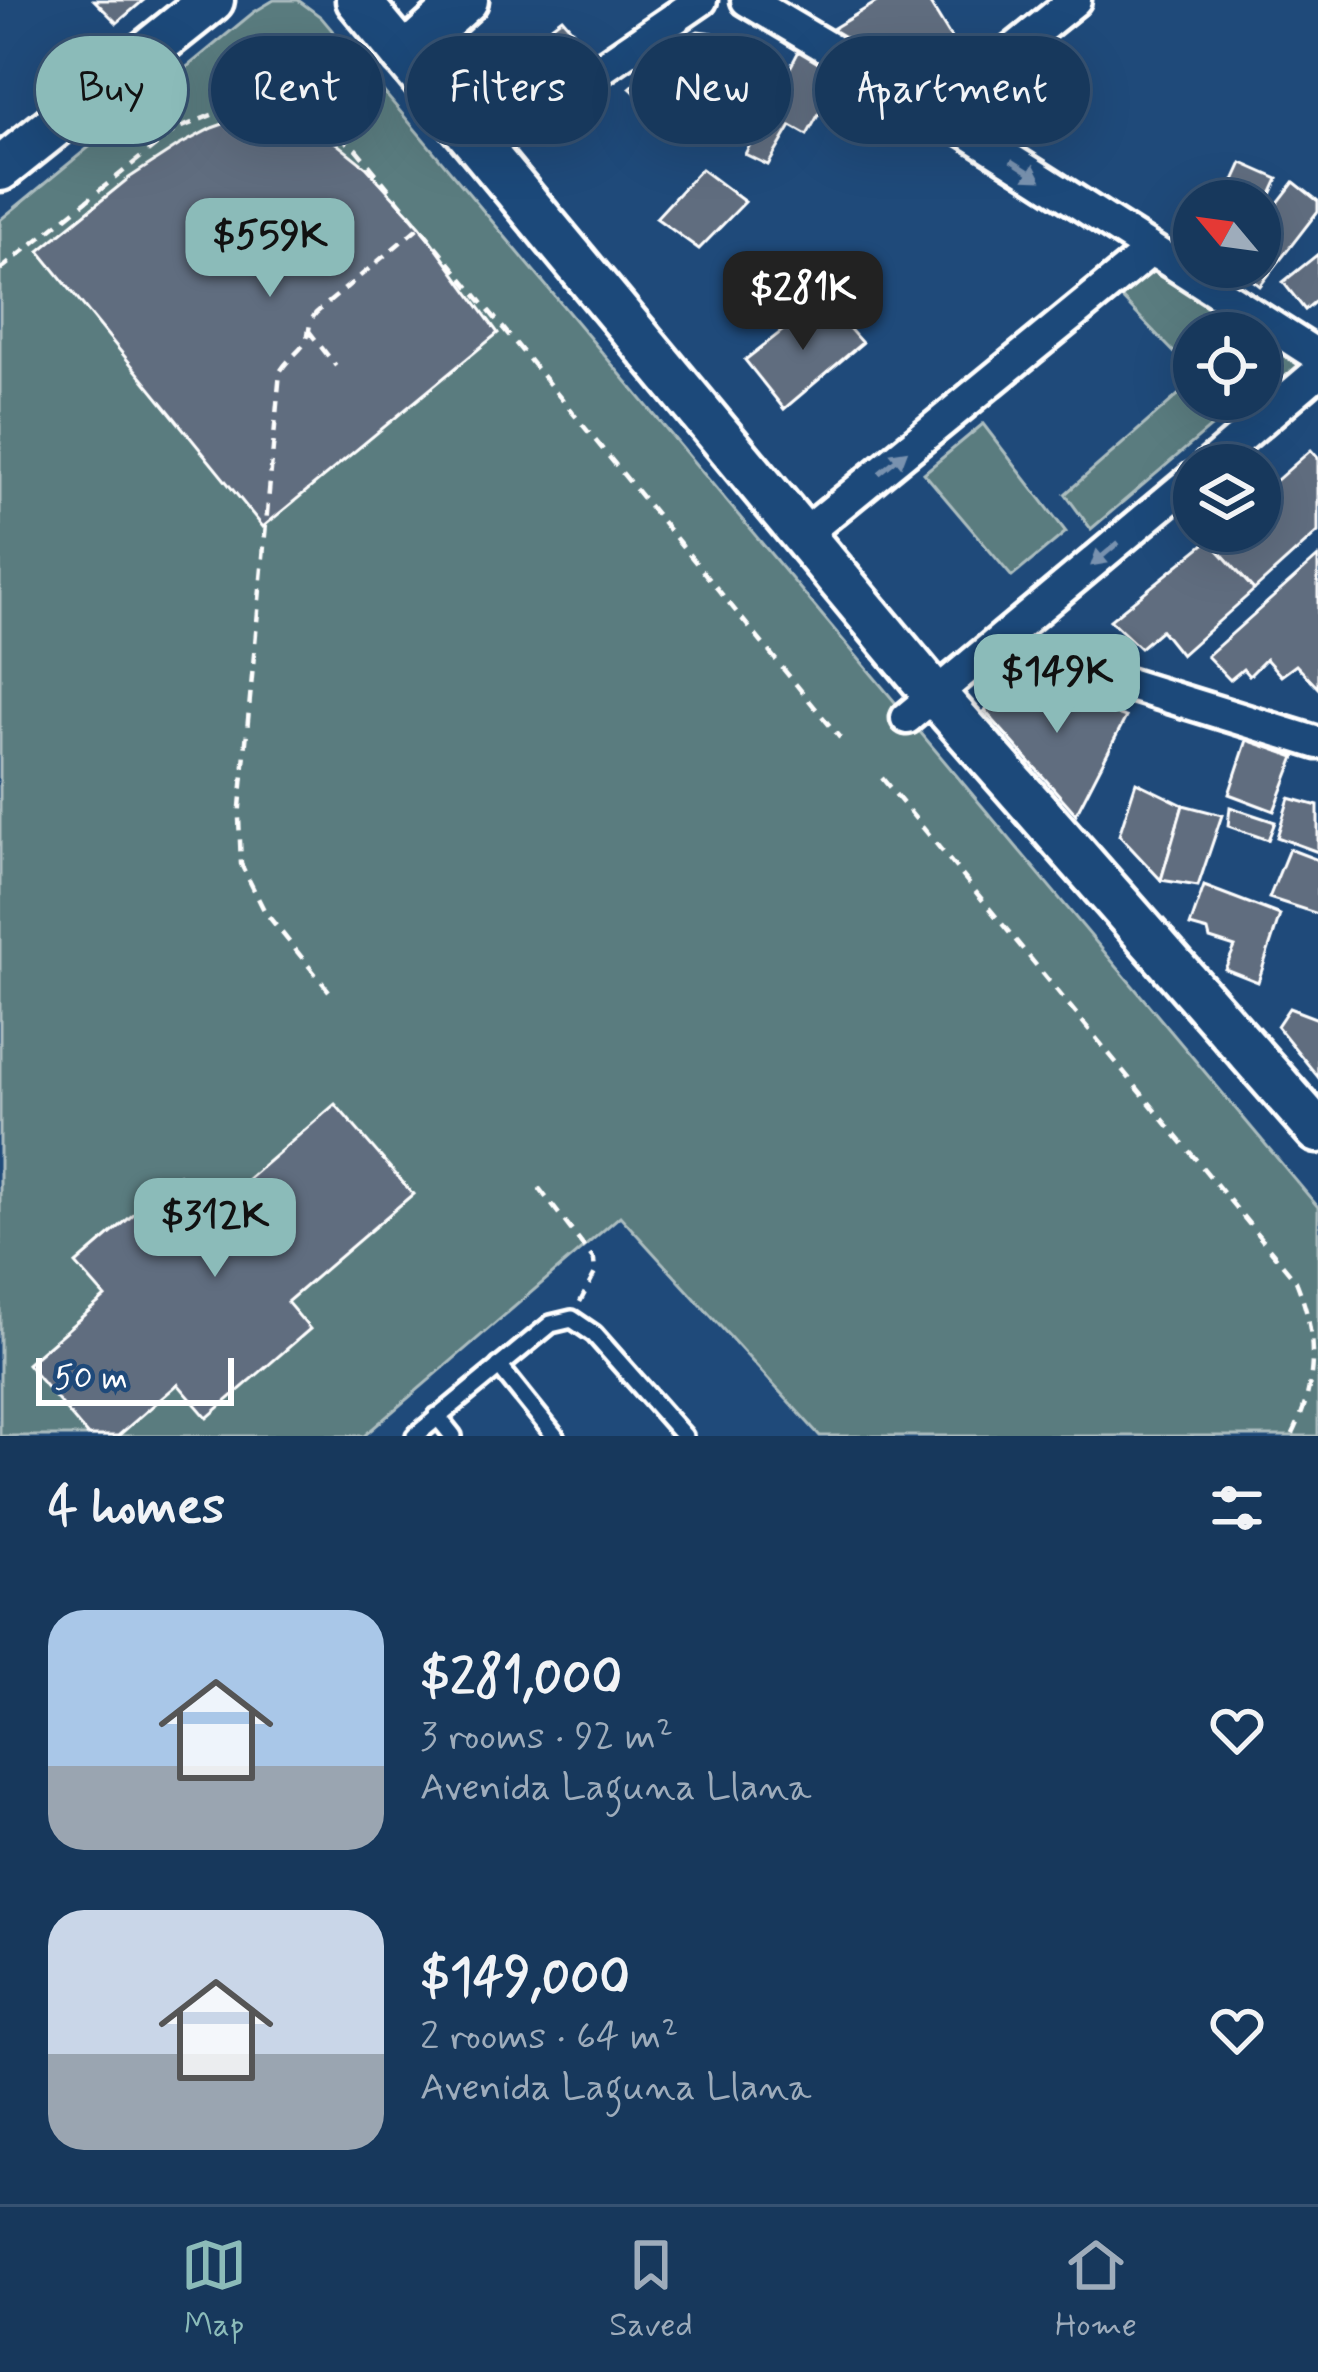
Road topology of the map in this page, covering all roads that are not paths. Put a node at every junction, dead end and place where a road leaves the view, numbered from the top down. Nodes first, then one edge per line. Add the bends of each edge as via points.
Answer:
1 (212, 0) edge
2 (358, 0) edge
3 (466, 0) edge
4 (701, 0) edge
5 (747, 0) edge
6 (1075, 0) edge
7 (1030, 36) edge
8 (815, 40) edge
9 (404, 56) junction
10 (985, 144) edge
11 (482, 150) junction
12 (0, 169) edge
13 (1150, 251) junction
14 (1318, 356) edge
15 (1318, 373) edge
16 (1234, 444) edge
17 (1173, 496) edge
18 (802, 536) junction
19 (998, 644) junction
20 (921, 707) junction
21 (1318, 743) edge
22 (1318, 1131) edge
23 (499, 1366) junction
24 (437, 1416) junction
25 (415, 1436) edge
26 (453, 1436) edge
27 (555, 1436) edge
28 (684, 1436) edge

1 - 12 main road
2 - 9 main road
3 - 9 main road
4 - 11 street
5 - 8 street
6 - 7 street
9 - 11 main road
10 -> 13 street
11 - 18 main road
13 - 14 street
18 -> 13 street
15 - 16 street
17 -> 19 street
18 - 20 main road
19 - 20 street
19 - 21 street
20 - 22 main road
23 - 24 lane
23 - 27 lane
23 - 28 lane via 551,1324 572,1318
24 - 25 lane
24 - 26 lane

